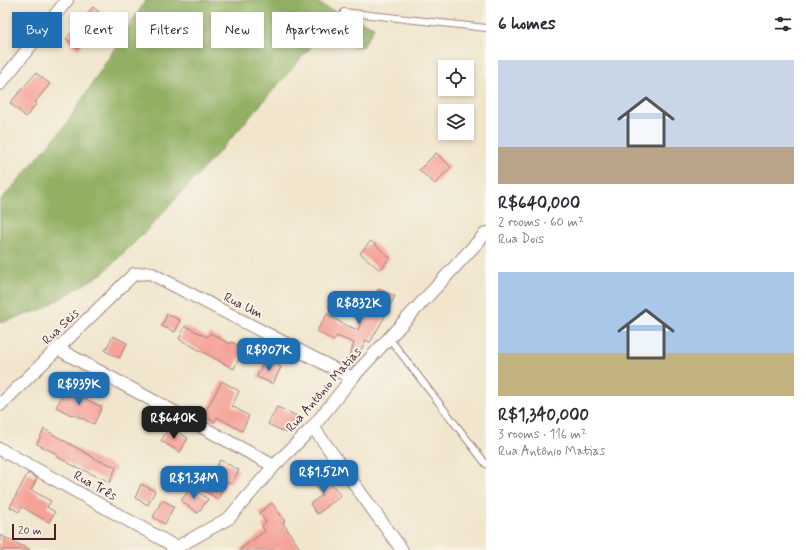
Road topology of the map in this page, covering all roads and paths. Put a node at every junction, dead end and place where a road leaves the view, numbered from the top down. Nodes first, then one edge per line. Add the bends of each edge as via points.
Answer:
1 (67, 0) edge
2 (363, 14) edge
3 (486, 28) edge
4 (0, 84) edge
5 (486, 233) edge
6 (142, 273) joint
7 (389, 338) junction
8 (58, 349) junction
9 (352, 378) junction
10 (0, 405) edge
11 (313, 427) junction
12 (0, 449) edge
13 (486, 464) edge
14 (274, 466) junction
15 (174, 549) edge
16 (402, 550) edge

1 - 4 street
2 - 3 lane
5 - 7 street, Rua Antônio Matias
6 - 8 street, Rua Seis via 134,274
6 - 9 street, Rua Um via 150,273
7 - 9 street, Rua Antônio Matias
7 - 13 lane
8 - 10 street, Rua Seis
8 - 14 street
9 - 11 street, Rua Antônio Matias
11 - 14 street, Rua Antônio Matias
11 - 16 street
12 - 15 street, Rua Três
14 - 15 street, Rua Antônio Matias via 229,518

